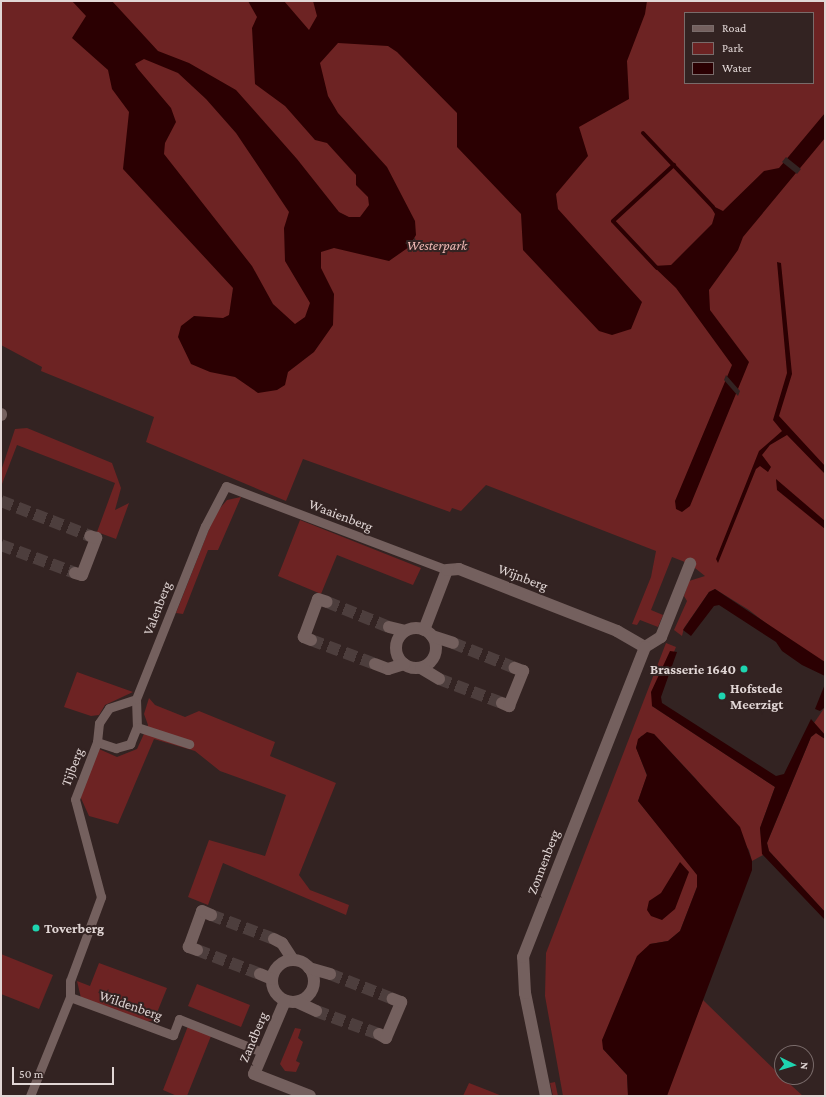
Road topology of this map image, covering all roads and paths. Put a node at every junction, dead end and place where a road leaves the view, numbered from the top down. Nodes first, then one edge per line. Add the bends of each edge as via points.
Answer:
1 (226, 486) joint
2 (90, 536) dead end
3 (690, 564) dead end
4 (447, 570) junction
5 (75, 573) dead end
6 (327, 602) dead end
7 (389, 627) tunnel mouth
8 (405, 631) junction
9 (428, 633) junction
10 (311, 640) dead end
11 (453, 643) tunnel mouth
12 (645, 647) junction
13 (375, 664) tunnel mouth
14 (404, 664) junction
15 (421, 668) junction
16 (515, 668) dead end
17 (439, 679) tunnel mouth
18 (136, 699) junction
19 (502, 703) dead end
20 (137, 727) junction
21 (97, 742) junction
22 (189, 744) dead end
23 (211, 915) tunnel mouth
24 (274, 939) tunnel mouth
25 (197, 950) dead end
26 (293, 960) junction
27 (309, 968) junction
28 (260, 974) tunnel mouth
29 (330, 974) tunnel mouth
30 (272, 979) junction
31 (70, 997) junction
32 (393, 999) dead end
33 (285, 1001) junction
34 (297, 1002) junction
35 (316, 1011) tunnel mouth
36 (379, 1034) dead end
37 (262, 1052) junction
38 (30, 1096) edge
39 (310, 1096) edge
40 (546, 1096) edge

1 - 4 street, Waaienberg
1 - 18 street, Valenberg via 205,526
2 - 5 street via 96,538 82,575
3 - 12 street via 661,637
4 - 9 street
4 - 12 street, Wijnberg via 459,569 554,605 636,639
6 - 10 street via 318,599 304,637
7 - 8 street
8 - 9 street
8 - 14 street via 396,648
9 - 11 street
9 - 15 street via 435,655
12 - 40 street, Zonnenberg via 523,957 525,993
13 - 14 street via 388,669
14 - 15 street
15 - 17 street
16 - 19 street via 523,671 509,706
18 - 20 street
18 - 21 street, Tijberg via 109,708 99,723
20 - 21 street, Tijberg via 130,744 116,748
20 - 22 street
21 - 31 street, Tijberg via 75,800 101,897 70,981
23 - 25 street via 202,911 188,947
24 - 26 street via 282,942
26 - 27 street
26 - 30 street via 281,964
27 - 29 street
27 - 34 street via 313,988
28 - 30 street
30 - 33 street, Zandberg via 274,992
31 - 37 street, Wildenberg via 173,1034 179,1019
31 - 38 street
32 - 36 street via 401,1002 386,1038
33 - 34 street, Zandberg
33 - 37 street, Zandberg
34 - 35 street, Zandberg
37 - 39 street, Zandberg via 254,1074

